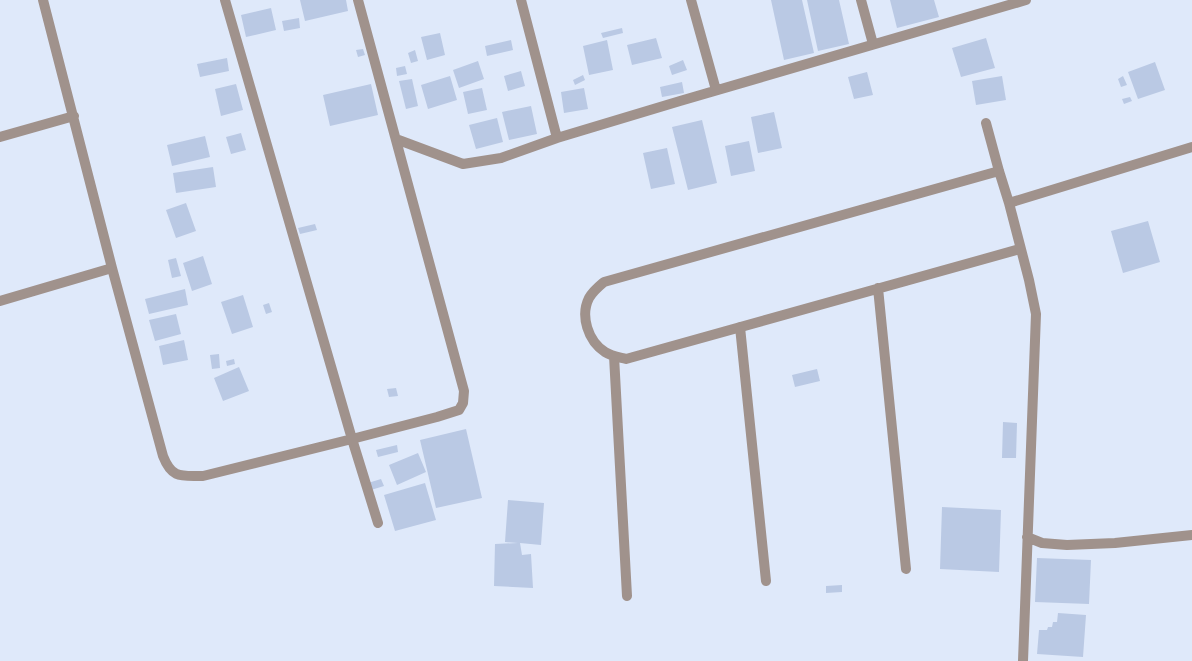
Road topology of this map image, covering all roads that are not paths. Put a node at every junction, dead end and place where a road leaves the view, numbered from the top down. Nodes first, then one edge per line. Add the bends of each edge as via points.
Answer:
1 (44, 0) edge
2 (225, 0) edge
3 (358, 0) edge
4 (521, 0) edge
5 (691, 0) edge
6 (861, 0) edge
7 (1026, 0) edge
8 (873, 44) junction
9 (716, 90) junction
10 (74, 116) junction
11 (986, 122) dead end
12 (0, 137) edge
13 (557, 138) junction
14 (396, 139) junction
15 (1192, 147) edge
16 (999, 172) junction
17 (1009, 203) junction
18 (1020, 249) junction
19 (112, 268) junction
20 (878, 288) junction
21 (0, 301) edge
22 (740, 327) junction
23 (614, 356) junction
24 (352, 440) junction
25 (378, 524) dead end
26 (1192, 535) edge
27 (1027, 537) junction
28 (906, 569) dead end
29 (766, 581) dead end
30 (627, 596) dead end
31 (1023, 661) edge

1 - 10 street
2 - 24 street
3 - 14 street
4 - 13 street
5 - 9 street
6 - 8 street
7 - 8 street
8 - 9 street
9 - 13 street
10 - 12 street
10 - 19 street
11 - 16 street
13 - 14 street via 502,158 463,164
14 - 24 street via 464,398 459,410
15 - 17 street
16 - 17 street
16 - 23 street via 604,282 595,289 589,299 586,322 595,343
17 - 18 street
18 - 20 street
18 - 27 street via 1036,314
19 - 21 street
19 - 24 street via 163,456 173,474 202,476
20 - 22 street
20 - 28 street
22 - 23 street via 626,359
22 - 29 street
23 - 30 street
24 - 25 street
26 - 27 street via 1067,545 1042,543
27 - 31 street

